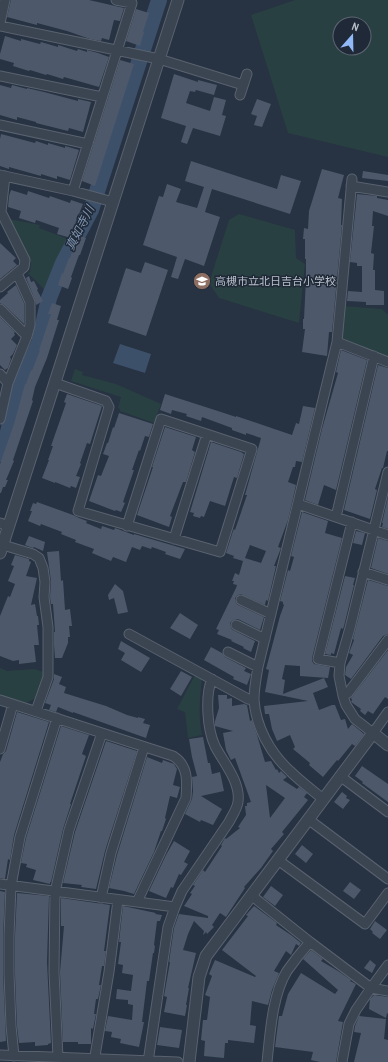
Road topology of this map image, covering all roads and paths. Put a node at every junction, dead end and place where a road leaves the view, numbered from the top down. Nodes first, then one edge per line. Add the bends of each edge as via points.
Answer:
1 (5, 0) edge
2 (116, 0) edge
3 (178, 0) edge
4 (0, 25) edge
5 (117, 50) junction
6 (159, 59) junction
7 (247, 74) dead end
8 (0, 76) edge
9 (243, 85) junction
10 (240, 95) dead end
11 (102, 97) junction
12 (0, 125) edge
13 (88, 144) junction
14 (3, 176) edge
15 (73, 191) junction
16 (388, 192) edge
17 (1, 197) edge
18 (113, 202) junction
19 (17, 273) junction
20 (0, 288) edge
21 (0, 309) edge
22 (27, 336) junction
23 (337, 342) junction
24 (374, 356) junction
25 (388, 362) edge
26 (0, 374) edge
27 (8, 383) junction
28 (55, 383) junction
29 (0, 419) edge
30 (207, 434) junction
31 (388, 472) edge
32 (386, 493) edge
33 (298, 504) junction
34 (336, 517) junction
35 (352, 522) junction
36 (4, 525) edge
37 (127, 526) junction
38 (374, 530) junction
39 (388, 535) edge
40 (174, 539) junction
41 (2, 549) edge
42 (363, 572) junction
43 (388, 580) edge
44 (241, 600) dead end
45 (271, 614) junction
46 (236, 625) dead end
47 (129, 634) dead end
48 (265, 639) junction
49 (388, 640) edge
50 (228, 652) dead end
51 (340, 663) junction
52 (258, 666) junction
53 (212, 679) junction
54 (343, 696) junction
55 (0, 700) edge
56 (254, 700) junction
57 (13, 704) junction
58 (36, 711) junction
59 (388, 712) edge
60 (57, 718) junction
61 (102, 733) junction
62 (372, 733) junction
63 (388, 745) edge
64 (144, 747) junction
65 (0, 749) edge
66 (340, 776) junction
67 (323, 799) junction
68 (388, 812) edge
69 (308, 819) junction
70 (278, 860) junction
71 (388, 879) edge
72 (0, 884) edge
73 (11, 886) junction
74 (55, 892) junction
75 (388, 892) edge
76 (251, 895) junction
77 (101, 898) junction
78 (118, 900) junction
79 (137, 902) junction
80 (175, 907) junction
81 (310, 942) junction
82 (388, 965) edge
83 (371, 988) junction
84 (388, 991) edge
85 (0, 1055) edge
86 (14, 1056) junction
87 (58, 1057) junction
88 (94, 1060) edge
89 (149, 1061) edge
90 (178, 1062) edge
91 (189, 1062) edge
92 (267, 1062) edge
93 (342, 1062) edge

1 - 4 street
2 - 5 street via 132,3
3 - 6 street
4 - 5 street
5 - 6 street
5 - 11 street
6 - 9 street
6 - 18 street
7 - 9 street
8 - 11 street
9 - 10 street
11 - 13 street
12 - 13 street
13 - 15 street
14 - 15 street
14 - 17 street
15 - 18 street
16 - 23 street via 351,183
17 - 19 street via 1,212 25,260 24,267
18 - 28 street
19 - 20 street
19 - 22 street via 30,302 30,325
21 - 22 street
22 - 27 street
23 - 24 street
23 - 33 street
24 - 25 street
24 - 34 street
26 - 27 street
27 - 29 street
28 - 36 street
28 - 37 street via 106,401 109,407 78,511
30 - 37 street via 161,419
30 - 40 street
30 - 40 street via 252,449 220,552
31 - 32 street
32 - 38 street
33 - 34 street
33 - 45 street
34 - 35 street
35 - 38 street
35 - 51 street via 318,659
36 - 41 street
37 - 40 street
38 - 39 street
38 - 42 street
41 - 58 street via 33,554 39,558 43,568 48,628 48,677
42 - 43 street
42 - 51 street
44 - 45 street
45 - 48 street
46 - 48 street
47 - 53 street
48 - 52 street
49 - 54 street via 348,693
50 - 52 street
51 - 54 street via 339,676
52 - 56 street
53 - 56 street
53 - 80 street via 208,702 210,731 232,776 238,801 235,811 182,891
54 - 62 street via 355,719
55 - 57 street
56 - 67 street via 260,730 276,757
57 - 58 street
57 - 65 street
58 - 60 street
59 - 62 street
60 - 61 street
60 - 73 street via 20,837
61 - 64 street
61 - 74 street via 69,830
62 - 63 street
62 - 66 street
64 - 77 street via 111,853
64 - 79 street via 173,756 183,764 186,772 186,798
66 - 67 street
66 - 68 street
67 - 69 street
69 - 70 street
69 - 71 street
70 - 75 street via 365,924
70 - 76 street
72 - 73 street
73 - 74 street
73 - 86 street via 9,936
74 - 77 street
74 - 87 street via 54,972
76 - 81 street
76 - 91 street via 206,956 199,977
77 - 78 street
78 - 79 street
78 - 88 street
79 - 80 street
80 - 89 street via 168,928
81 - 83 street
81 - 92 street via 287,972 280,986 273,1012
82 - 83 street
83 - 84 street
83 - 93 street via 349,1024
85 - 86 street
86 - 87 street
87 - 88 street
88 - 89 street
89 - 90 street

